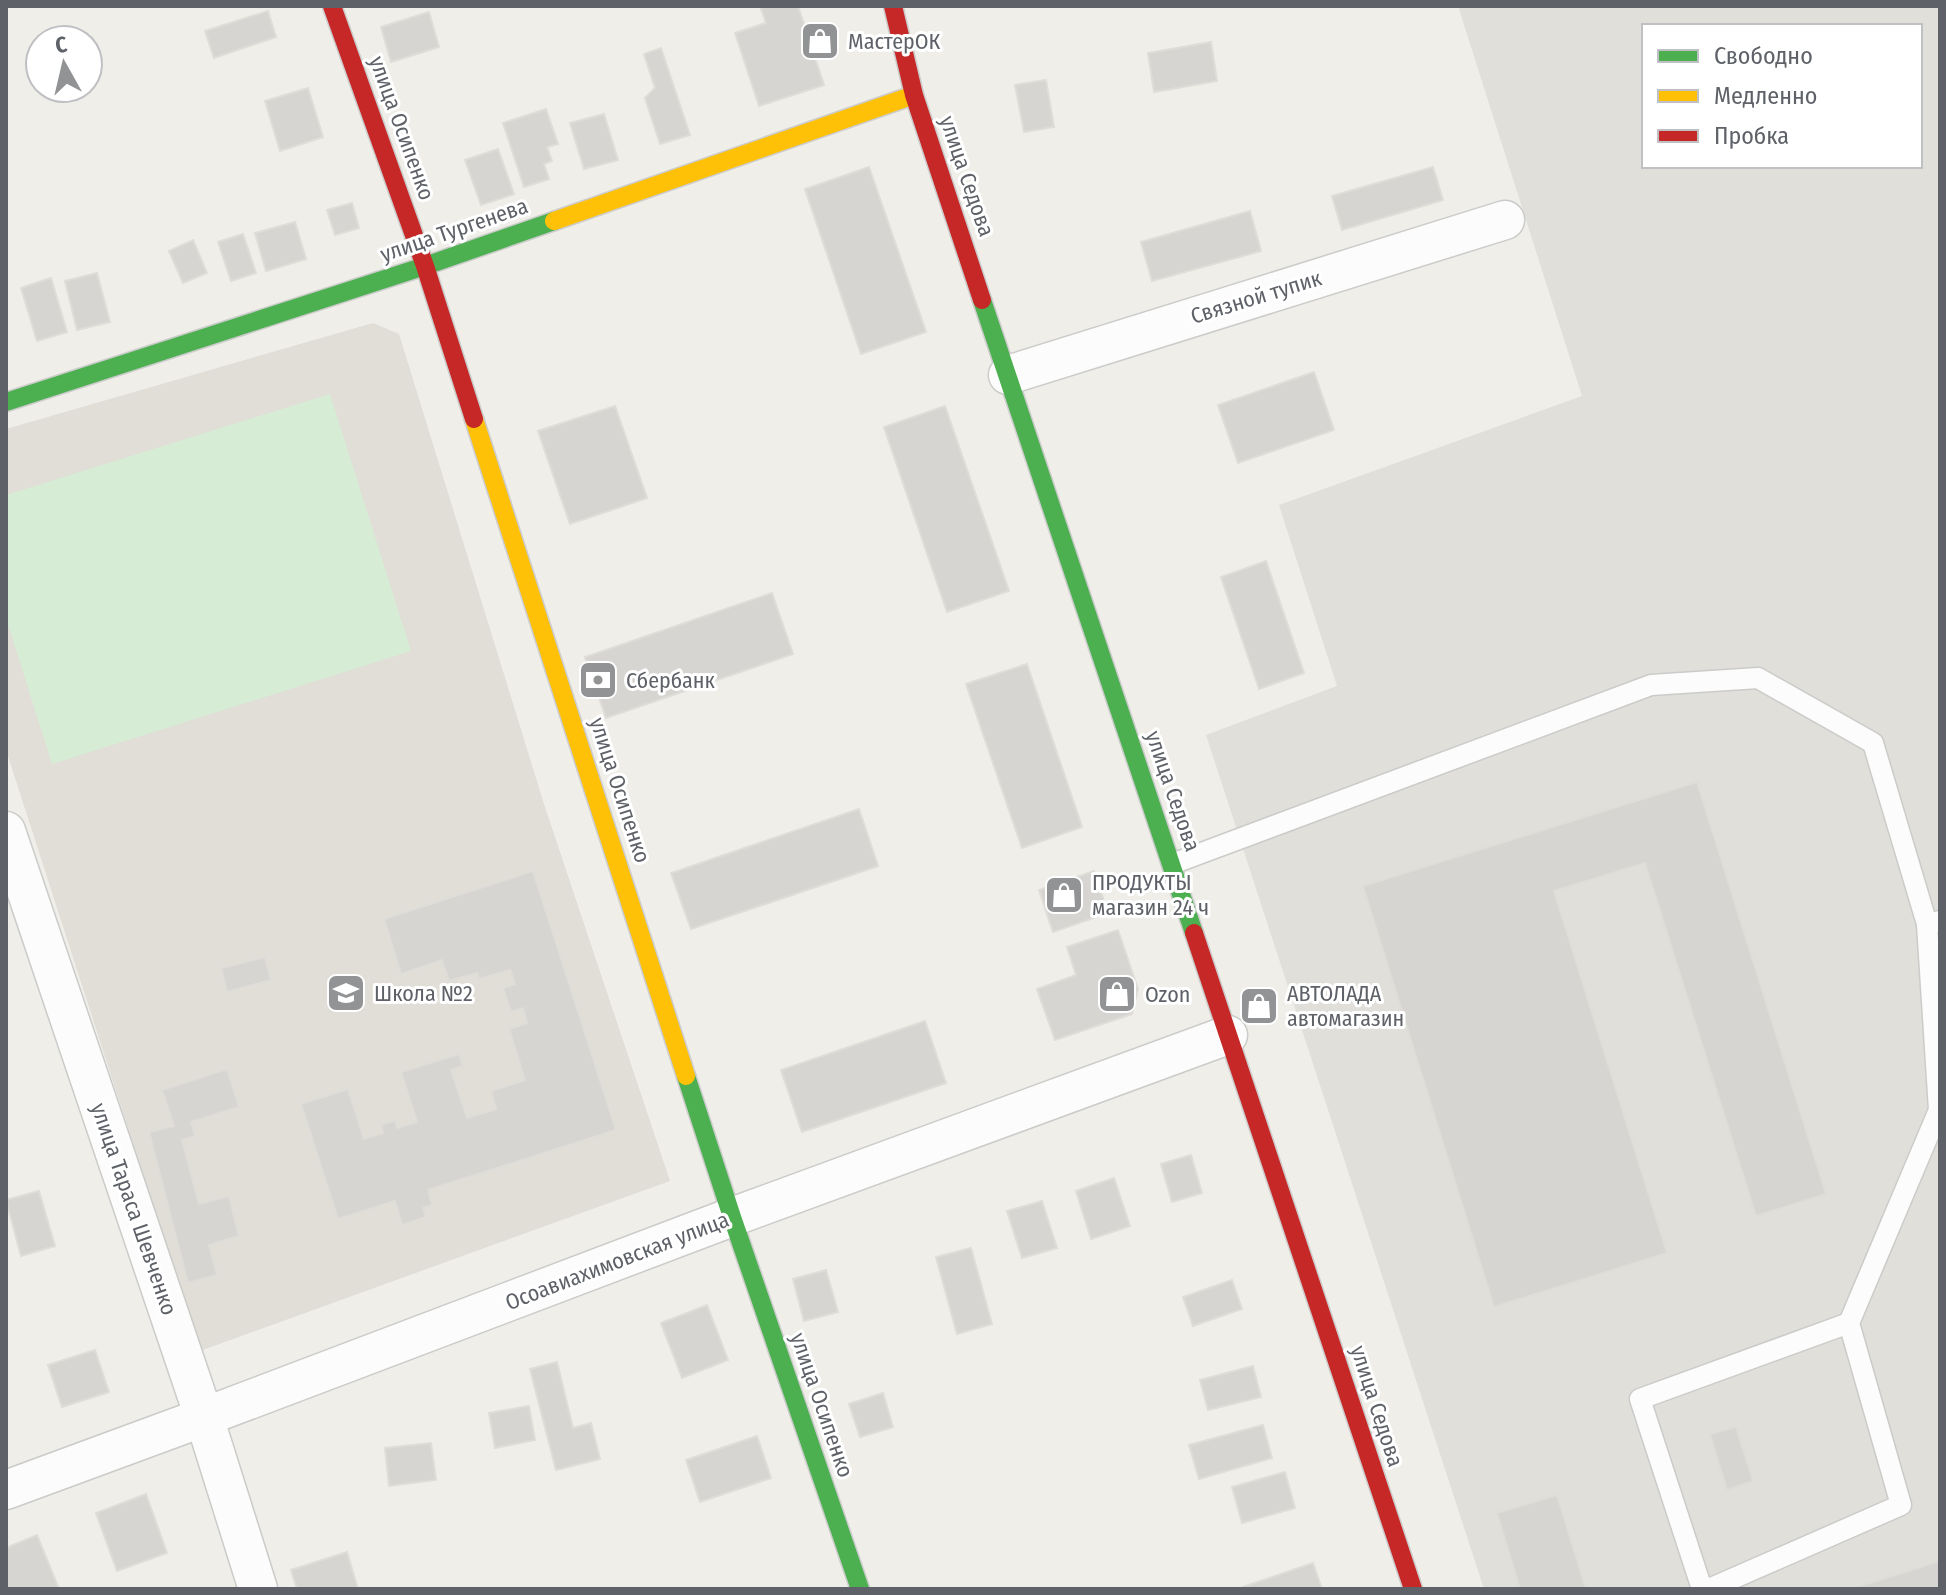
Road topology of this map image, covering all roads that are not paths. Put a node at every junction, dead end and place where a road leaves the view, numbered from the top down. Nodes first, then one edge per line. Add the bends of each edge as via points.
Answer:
1 (332, 6) edge
2 (893, 6) edge
3 (914, 95) junction
4 (1505, 220) dead end
5 (425, 266) junction
6 (1008, 375) junction
7 (6, 402) edge
8 (6, 831) edge
9 (1172, 864) junction
10 (1934, 922) edge
11 (1228, 1035) junction
12 (732, 1217) junction
13 (1849, 1323) junction
14 (204, 1417) junction
15 (6, 1490) edge
16 (258, 1589) edge
17 (860, 1589) edge
18 (1413, 1589) edge
19 (1702, 1589) edge
20 (1709, 1589) edge

1 - 5 main road, улица Осипенко
2 - 3 main road, улица Седова
3 - 5 main road, улица Тургенева
3 - 6 main road, улица Седова
4 - 6 street, Связной тупик
5 - 7 main road, улица Тургенева
5 - 12 main road, улица Осипенко
6 - 9 main road, улица Седова
8 - 14 street, улица Тараса Шевченко
9 - 10 lane via 1651,685 1758,678 1873,743
9 - 11 main road, улица Седова
10 - 13 lane via 1939,1110
11 - 12 street, Осоавиахимовская улица
11 - 18 main road, улица Седова
12 - 14 street, Осоавиахимовская улица
12 - 17 main road, улица Осипенко
13 - 19 lane via 1640,1399
13 - 20 lane via 1901,1505
14 - 15 street, Осоавиахимовская улица
14 - 16 street, улица Тараса Шевченко

